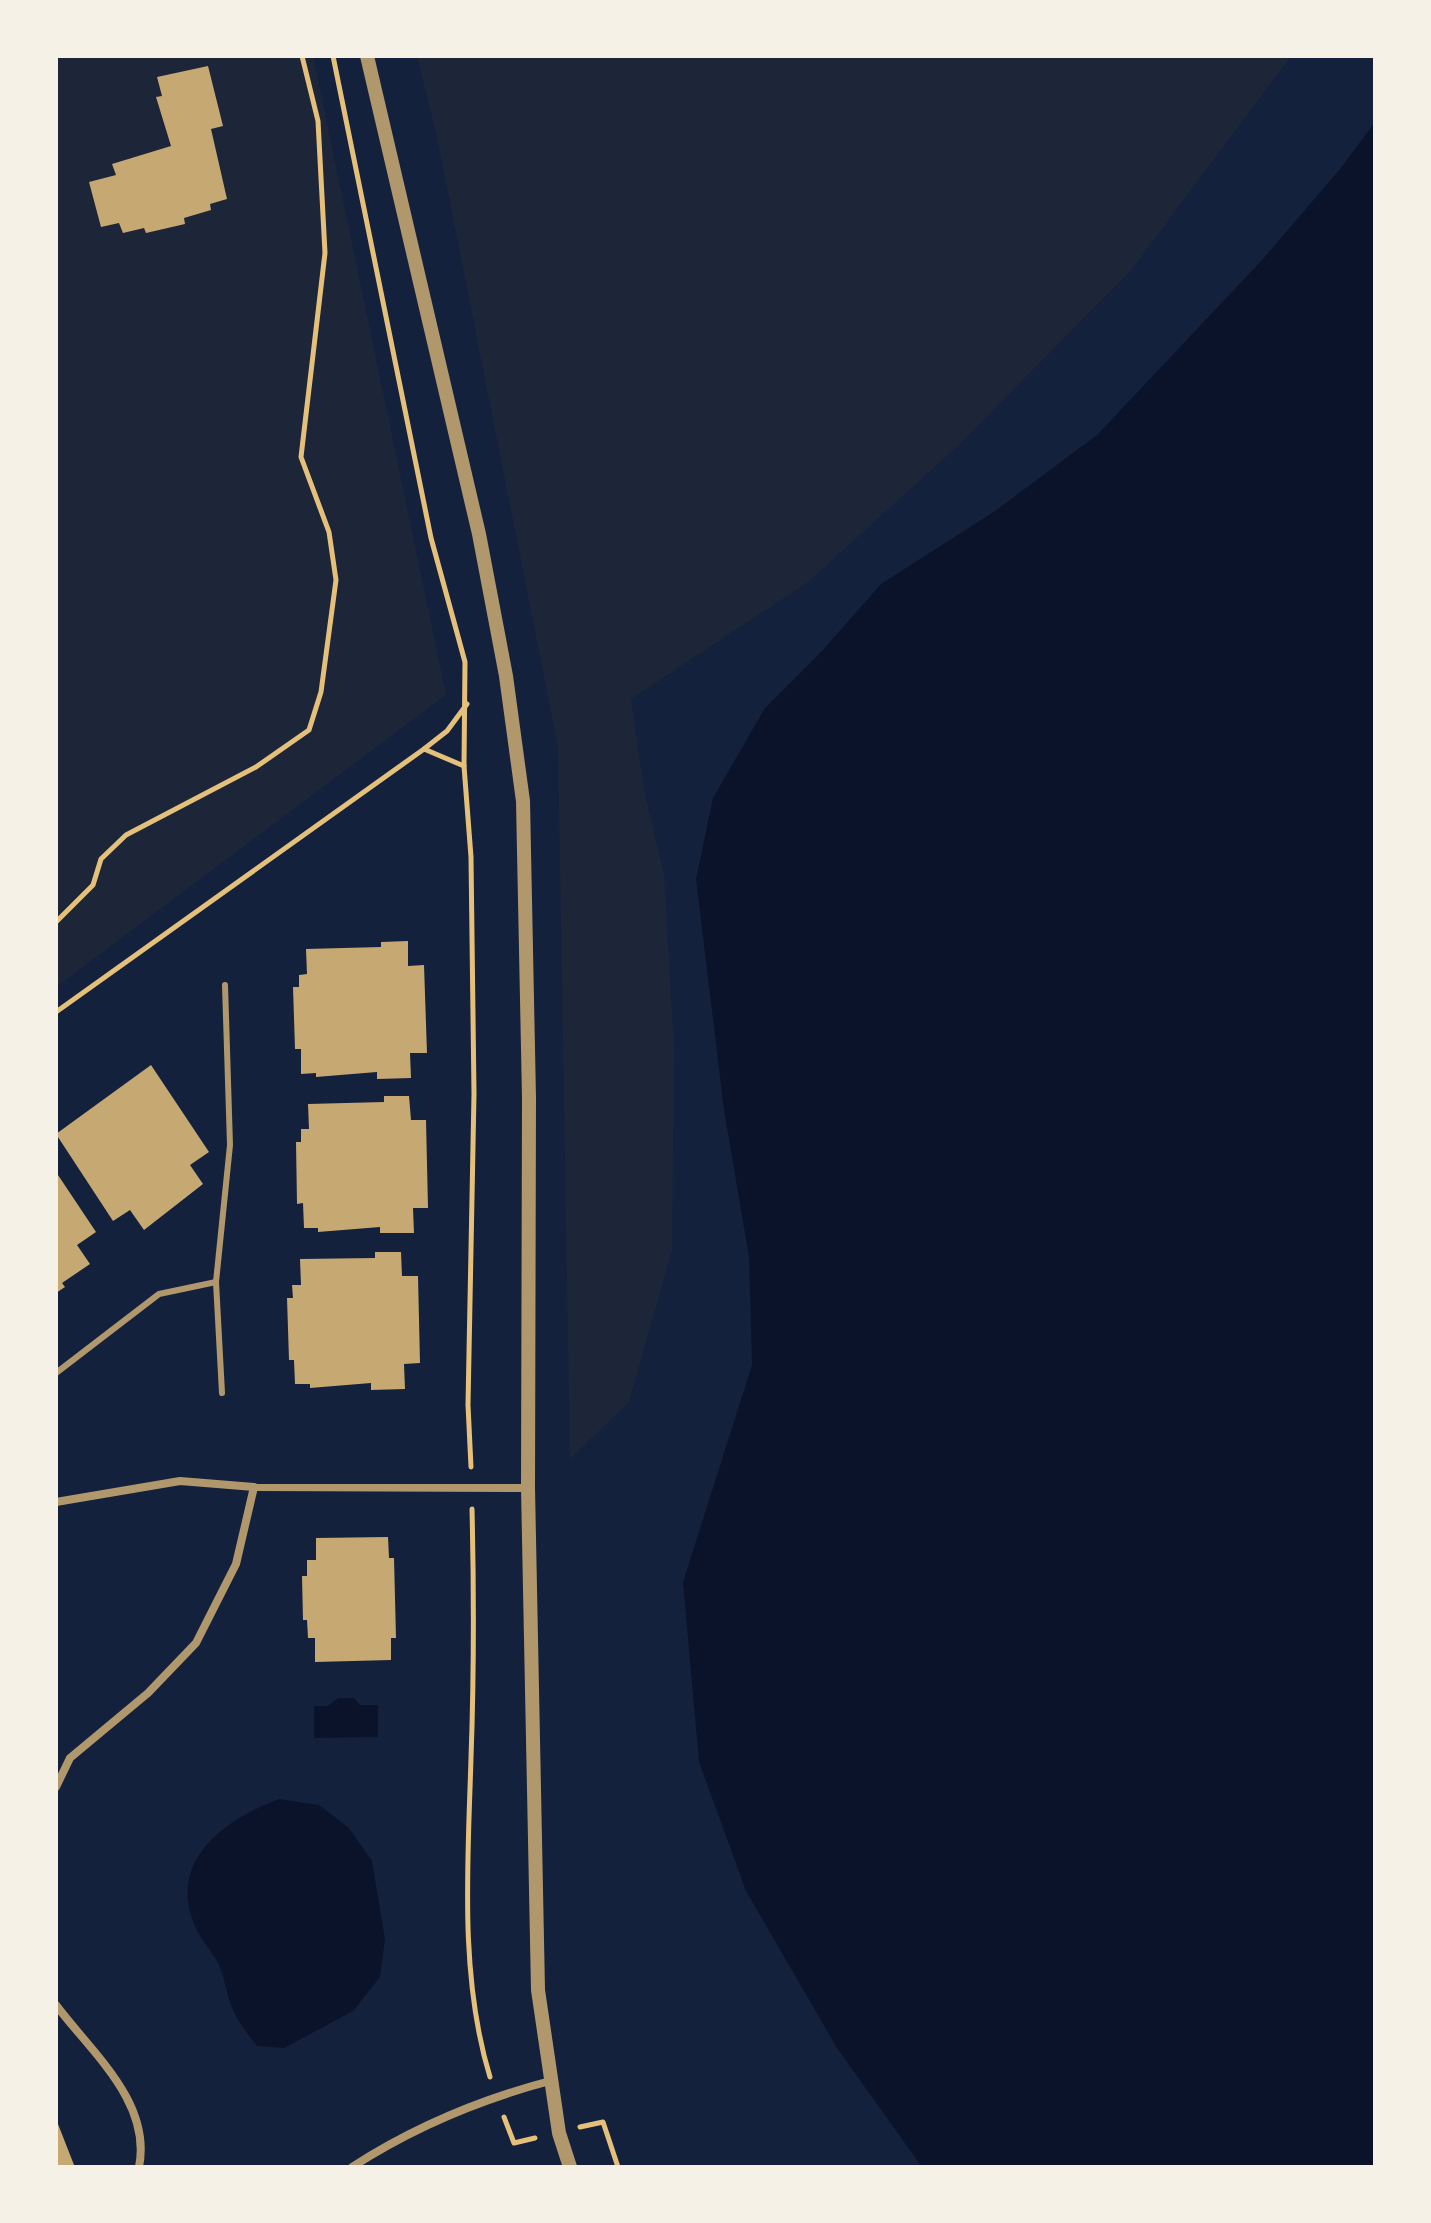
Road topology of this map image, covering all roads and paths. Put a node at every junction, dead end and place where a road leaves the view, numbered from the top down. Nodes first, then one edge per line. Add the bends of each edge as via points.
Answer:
1 (302, 56) edge
2 (333, 56) edge
3 (367, 56) edge
4 (467, 704) junction
5 (424, 749) junction
6 (464, 766) junction
7 (56, 922) edge
8 (225, 985) dead end
9 (56, 1012) edge
10 (216, 1282) junction
11 (56, 1373) edge
12 (222, 1393) dead end
13 (472, 1485) junction
14 (254, 1487) junction
15 (528, 1488) junction
16 (56, 1502) edge
17 (56, 1787) edge
18 (56, 2005) edge
19 (550, 2081) junction
20 (496, 2095) junction
21 (559, 2133) junction
22 (139, 2167) edge
23 (352, 2167) edge
24 (570, 2167) edge
25 (618, 2167) edge

1 - 7 path via 318,121 325,253 301,457 329,532 336,580 321,692 309,730 256,767 126,835 101,859 93,885
2 - 4 path via 431,538 465,662
3 - 15 street via 479,534 523,801
4 - 5 path via 447,731
4 - 6 path
5 - 6 path
5 - 9 path
6 - 13 path via 472,873
8 - 10 lane via 230,1145
10 - 11 lane via 159,1294
10 - 12 lane
13 - 14 street
13 - 15 street
13 - 20 path via 470,1960 480,2046
14 - 16 street via 180,1481
14 - 17 street via 236,1564 196,1643 148,1693 70,1758
15 - 19 street via 538,1990
18 - 22 street via 136,2113
19 - 20 street
19 - 21 street
20 - 21 path via 514,2143
20 - 23 street via 443,2115
21 - 24 street
21 - 25 path via 603,2122

